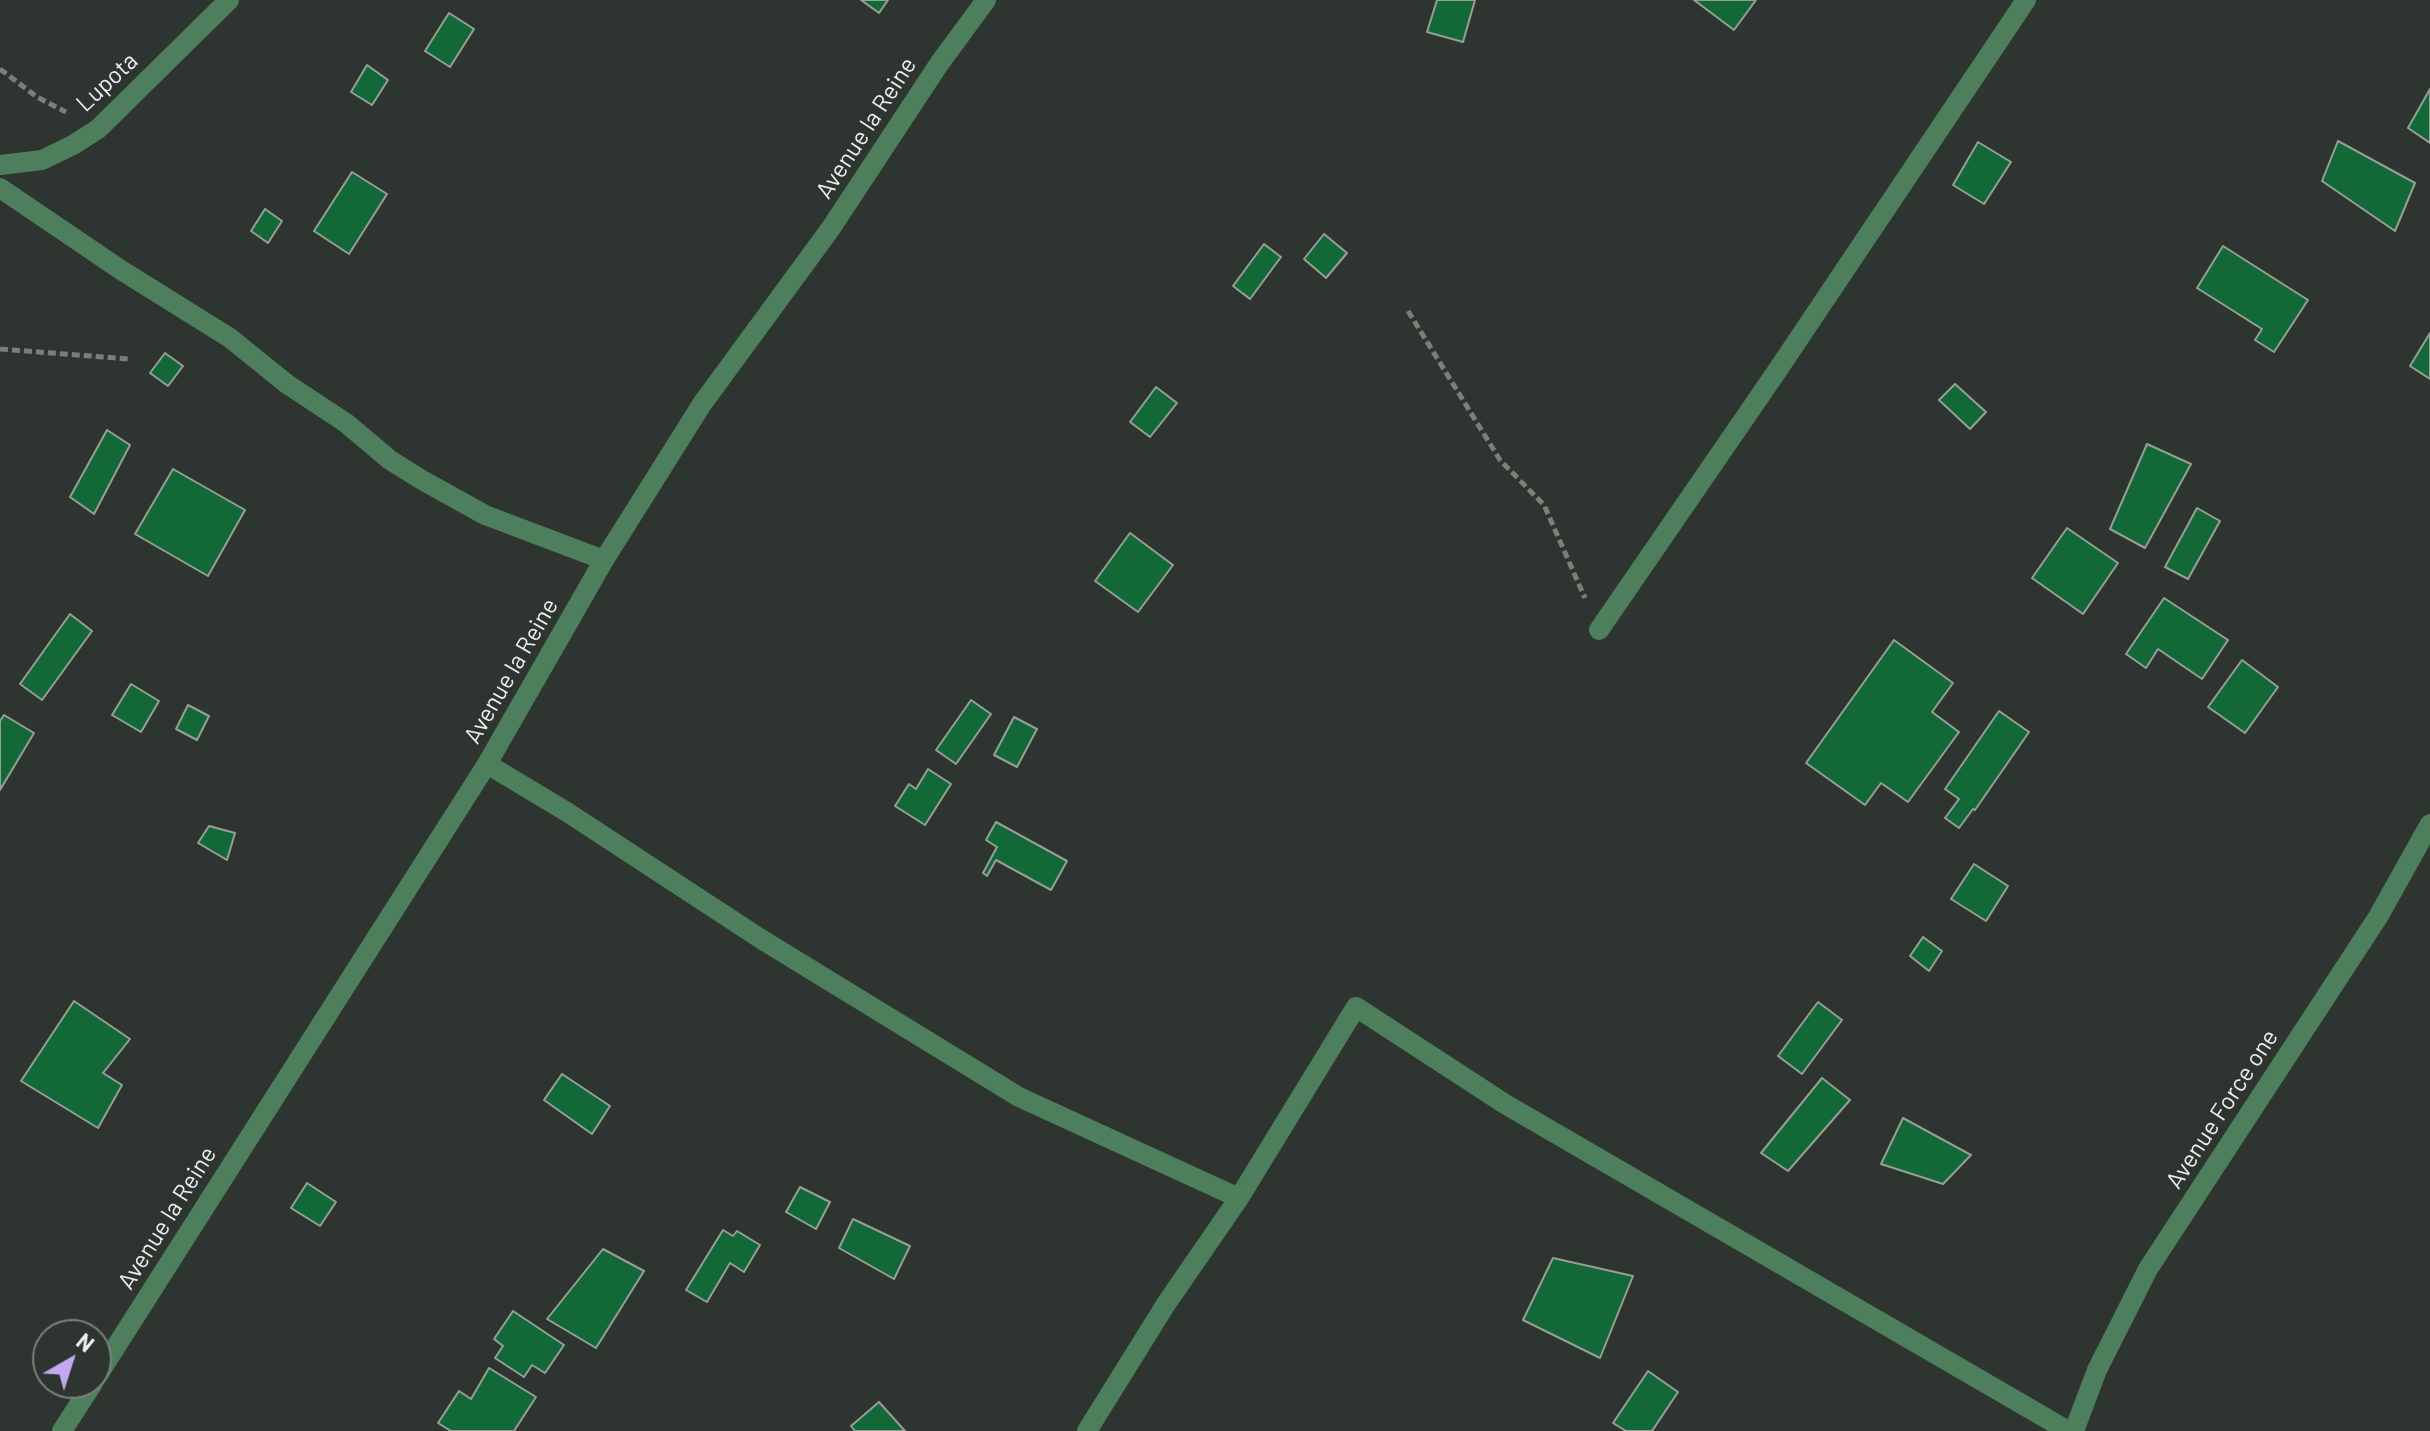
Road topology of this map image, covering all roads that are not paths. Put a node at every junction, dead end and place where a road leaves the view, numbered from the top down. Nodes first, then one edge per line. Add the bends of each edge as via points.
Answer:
1 (229, 0) edge
2 (986, 0) edge
3 (2026, 0) edge
4 (0, 165) edge
5 (0, 188) edge
6 (604, 560) junction
7 (1599, 630) road end
8 (487, 764) junction
9 (2430, 824) edge
10 (1239, 1198) junction
11 (112, 1353) edge
12 (83, 1399) edge
13 (62, 1431) edge
14 (1087, 1431) edge
15 (2071, 1431) edge

1 - 4 street, Lupota via 98,129 42,160
2 - 6 street, Avenue la Reine via 831,228 702,404
3 - 7 street
5 - 6 street via 230,338 422,480 485,515
6 - 8 street, Avenue la Reine
8 - 10 street via 1019,1097
8 - 11 street, Avenue la Reine
9 - 15 street, Avenue Force one via 2369,930 2148,1269
10 - 14 street
10 - 15 street via 1356,1007 1505,1104
12 - 13 street

